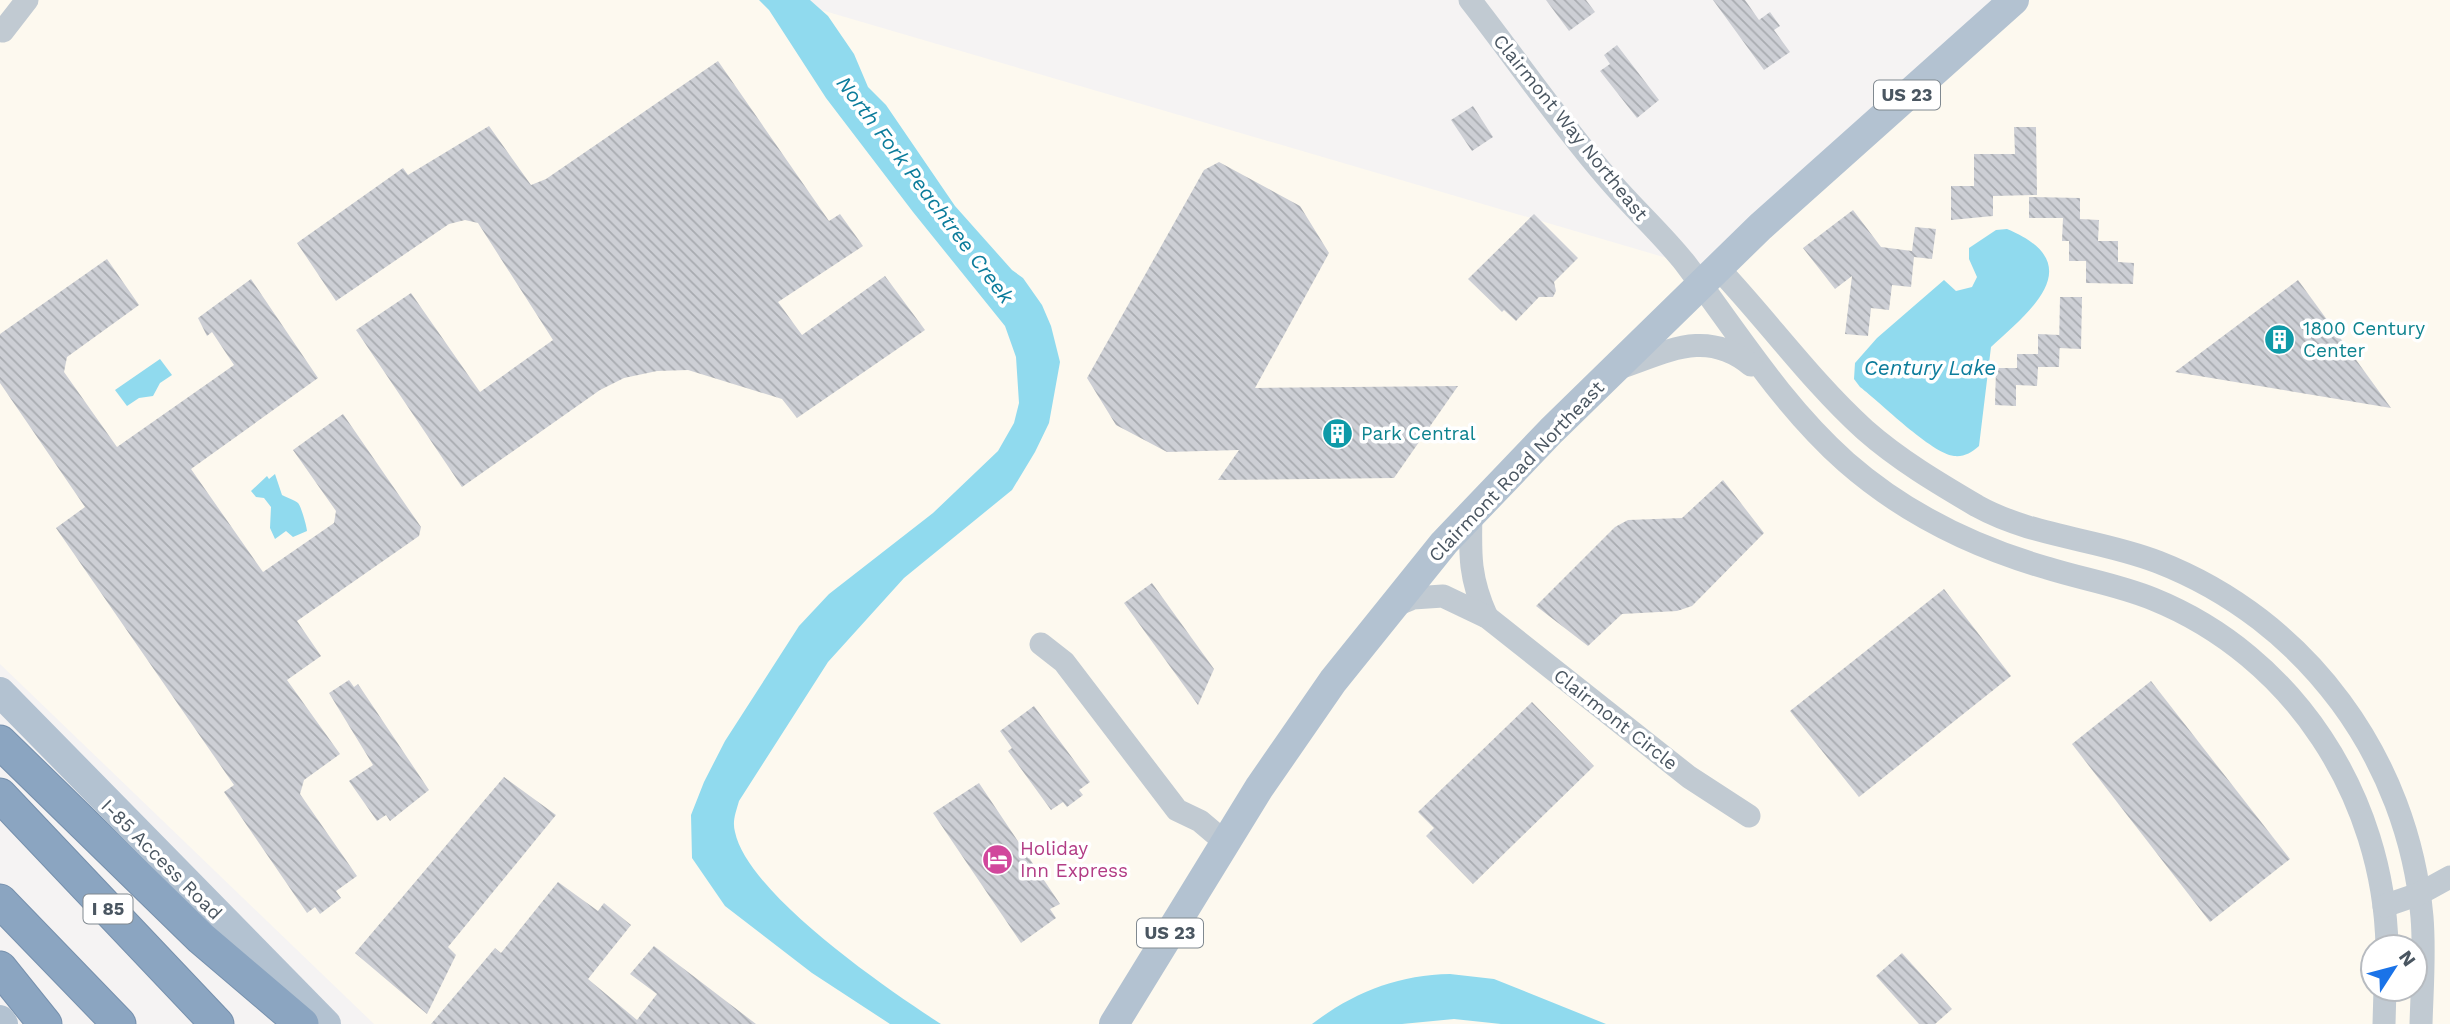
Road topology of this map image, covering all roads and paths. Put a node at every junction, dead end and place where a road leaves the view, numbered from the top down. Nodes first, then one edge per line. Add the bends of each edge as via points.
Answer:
1 (27, 0) edge
2 (1470, 0) edge
3 (2014, 0) edge
4 (3, 31) dead end
5 (1709, 276) junction
6 (1613, 370) junction
7 (1778, 392) junction
8 (1471, 513) junction
9 (1391, 607) junction
10 (1487, 617) junction
11 (1041, 644) dead end
12 (0, 692) edge
13 (0, 741) edge
14 (0, 795) edge
15 (1749, 816) dead end
16 (1226, 842) junction
17 (2450, 877) edge
18 (2419, 894) junction
19 (0, 901) edge
20 (2384, 906) junction
21 (2386, 933) edge
22 (0, 968) edge
23 (2385, 1003) edge
24 (46, 1024) edge
25 (119, 1024) edge
26 (216, 1024) edge
27 (302, 1024) edge
28 (326, 1024) edge
29 (1114, 1024) edge
30 (2384, 1024) edge
31 (2421, 1024) edge

1 - 4 street
2 - 5 street, Clairmont Way Northeast via 1609,180 1683,261
3 - 5 main road, Clairmont Road Northeast / US 23
5 - 6 main road, Clairmont Road Northeast / US 23
5 - 7 street
5 - 18 street via 1850,415 1922,473 2010,524 2138,555 2177,570 2241,604 2279,634 2334,691 2369,742 2402,818
6 - 7 street via 1687,345 1713,345 1740,356
6 - 8 main road, Clairmont Road Northeast / US 23
7 - 20 street via 1843,459 1905,506 2001,552 2157,600 2211,627 2256,663 2317,730 2348,782 2375,854
8 - 9 main road, Clairmont Road Northeast / US 23
8 - 10 street, Clairmont Circle via 1469,563
9 - 10 street, Clairmont Circle via 1413,598 1443,596
9 - 16 main road, Clairmont Road Northeast / US 23 via 1333,681
10 - 15 street, Clairmont Circle via 1689,777
11 - 16 street via 1064,662 1177,810
12 - 28 main road, I-85 Access Road
13 - 27 highway via 201,939
14 - 26 highway, I 85
16 - 29 main road, Clairmont Road Northeast / US 23
17 - 18 street
18 - 20 street
18 - 31 street
19 - 25 highway
20 - 21 street
22 - 24 highway
23 - 30 street

